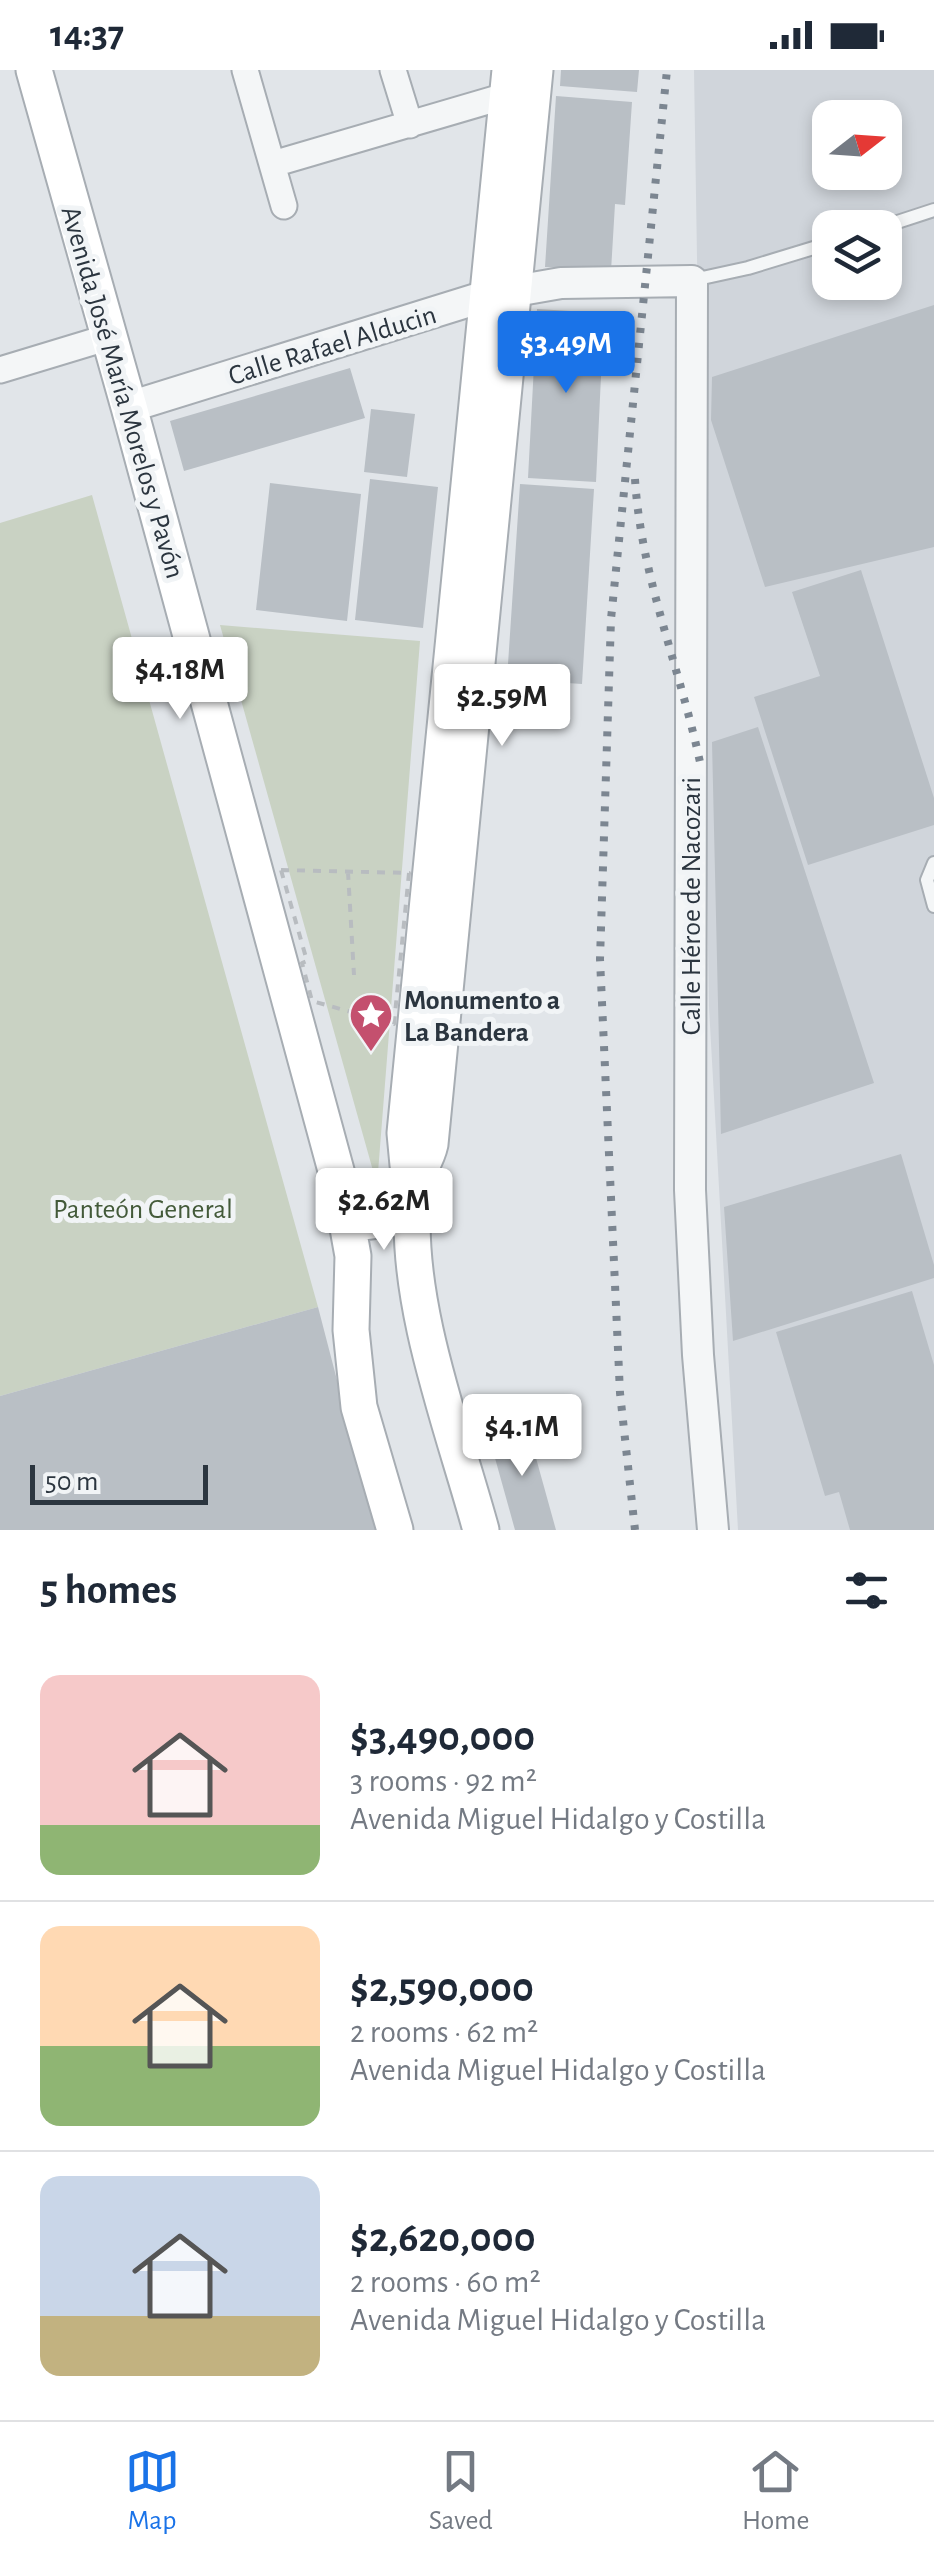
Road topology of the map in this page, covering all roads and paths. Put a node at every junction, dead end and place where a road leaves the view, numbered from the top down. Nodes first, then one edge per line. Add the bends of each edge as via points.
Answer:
1 (245, 70) edge
2 (394, 70) edge
3 (29, 72) edge
4 (514, 85) edge
5 (410, 125) junction
6 (273, 164) junction
7 (284, 206) dead end
8 (934, 210) edge
9 (902, 220) edge
10 (812, 248) edge
11 (692, 280) junction
12 (500, 293) junction
13 (109, 337) junction
14 (0, 370) edge
15 (129, 406) junction
16 (934, 864) edge
17 (281, 870) dead end
18 (348, 872) junction
19 (934, 906) edge
20 (354, 975) dead end
21 (312, 1001) dead end
22 (412, 1216) junction
23 (348, 1224) junction
24 (395, 1530) edge
25 (481, 1530) edge
26 (714, 1530) edge

1 - 6 street
2 - 5 street
3 - 13 main road, Avenida José María Morelos y Pavón
4 - 5 street
4 - 12 main road
5 - 6 street
6 - 7 street
8 - 9 lane
10 - 11 lane, Calle Rafael Alducin
11 - 12 street, Calle Rafael Alducin
11 - 26 street, Calle Héroe de Nacozari via 690,1190
12 - 15 street, Calle Rafael Alducin
12 - 22 main road via 468,619 430,1144 415,1180
13 - 14 street
13 - 15 main road, Avenida José María Morelos y Pavón
15 - 23 main road, Avenida José María Morelos y Pavón
16 - 19 lane via 927,880
17 - 18 path
18 - 20 path
18 - 21 path via 410,872 394,1024
22 - 23 main road
22 - 25 main road via 431,1349
23 - 24 main road, Avenida José María Morelos y Pavón via 360,1407

